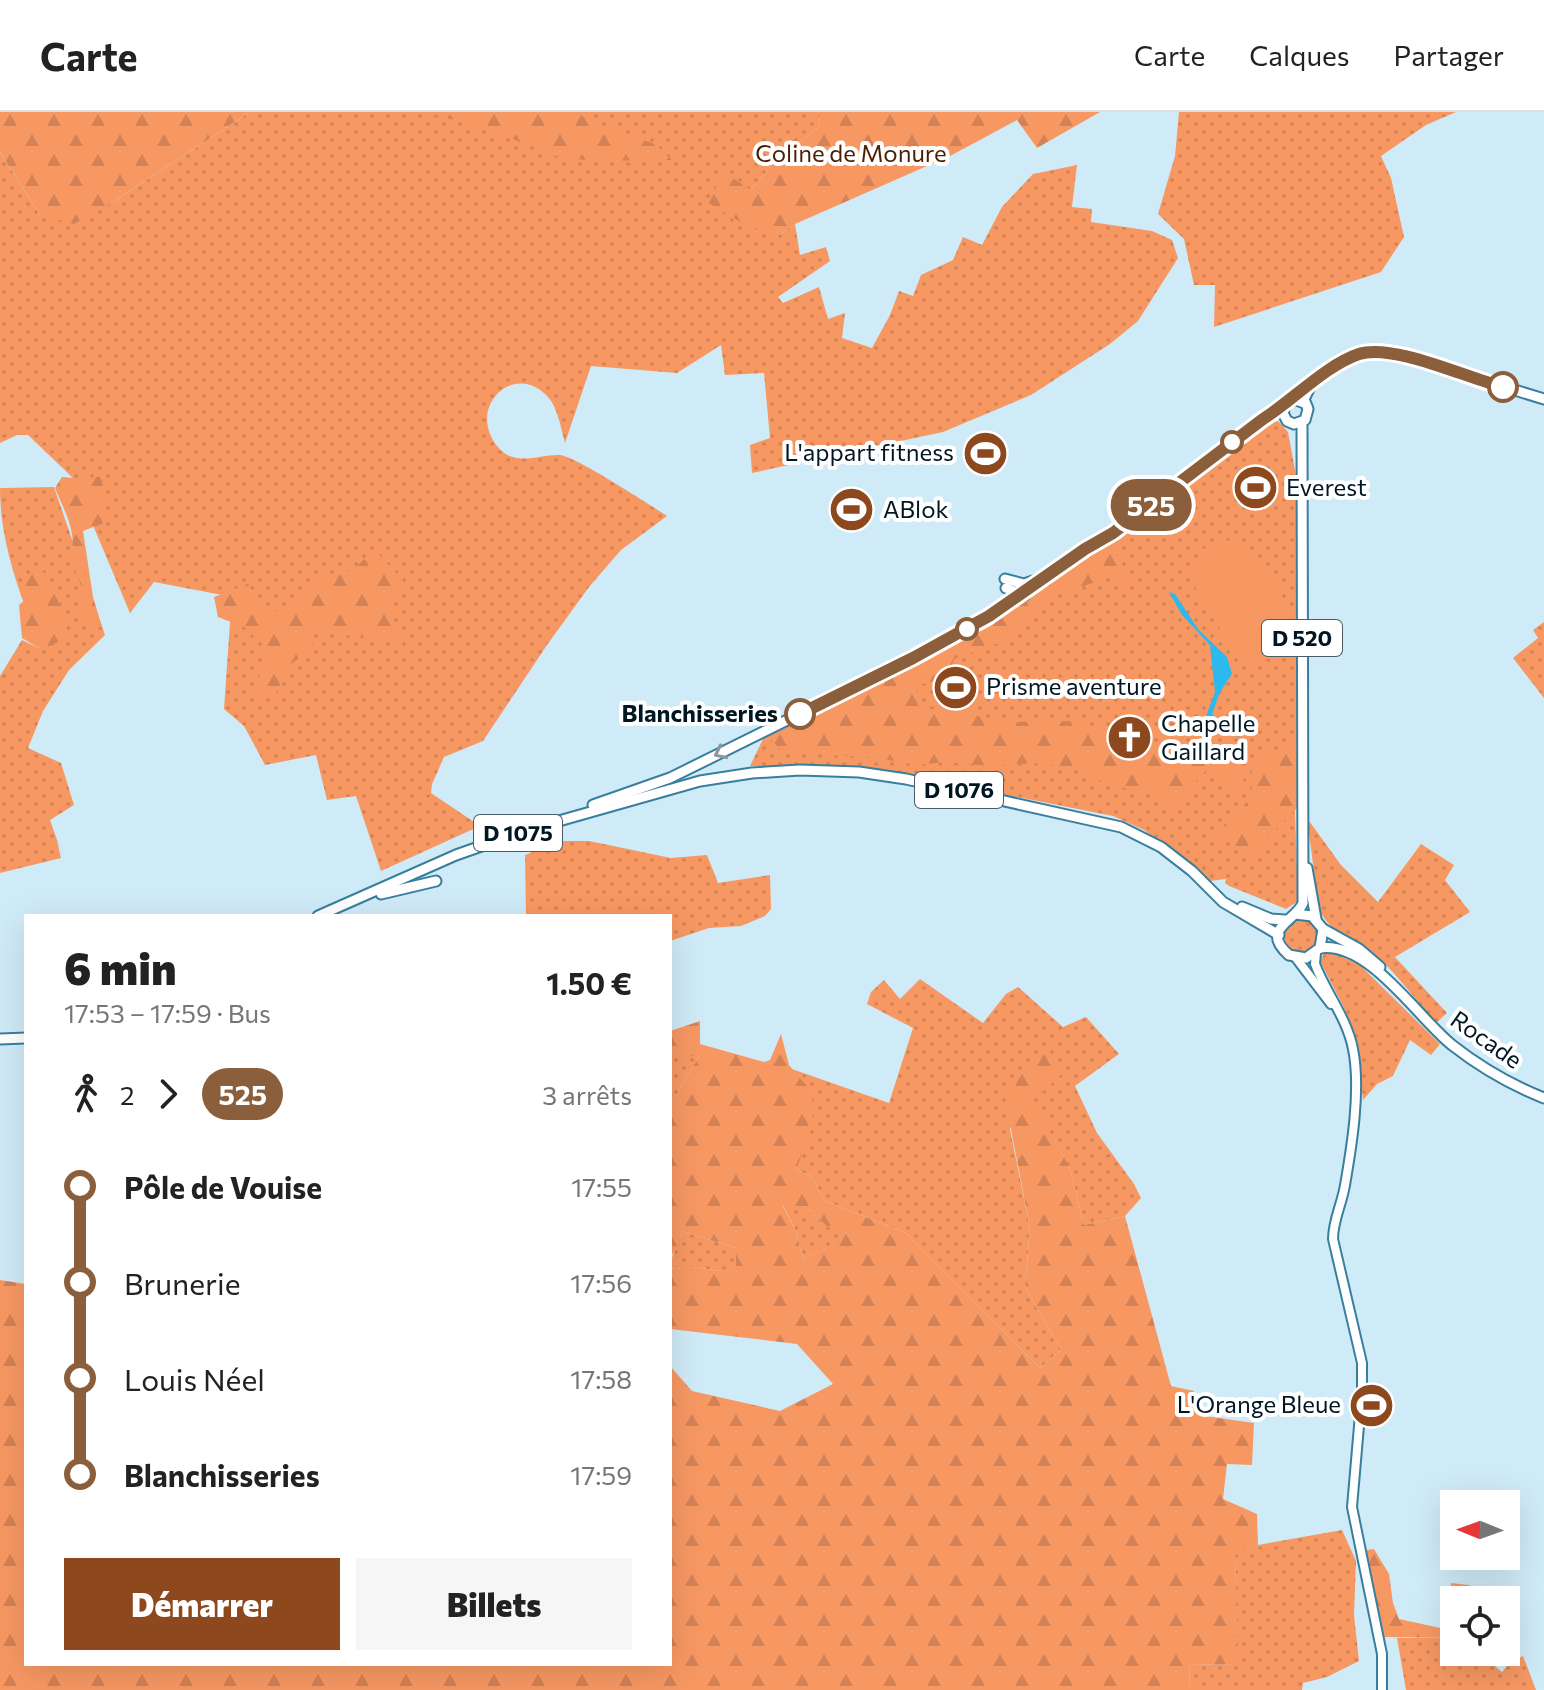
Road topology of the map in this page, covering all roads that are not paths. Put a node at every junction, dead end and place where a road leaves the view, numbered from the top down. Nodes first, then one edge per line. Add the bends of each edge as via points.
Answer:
1 (1313, 382) junction
2 (1294, 399) junction
3 (1544, 402) edge
4 (1304, 403) junction
5 (1286, 416) junction
6 (1302, 422) junction
7 (1301, 460) junction
8 (1113, 533) junction
9 (1070, 559) junction
10 (1005, 578) junction
11 (1024, 595) junction
12 (1005, 605) junction
13 (681, 785) junction
14 (591, 806) junction
15 (1302, 831) junction
16 (436, 881) dead end
17 (1215, 892) junction
18 (362, 898) junction
19 (321, 914) edge
20 (322, 914) edge
21 (1295, 914) junction
22 (1316, 919) junction
23 (1285, 920) junction
24 (1323, 929) junction
25 (1279, 935) junction
26 (1318, 951) junction
27 (1296, 958) junction
28 (1412, 1007) junction
29 (1343, 1021) junction
30 (24, 1038) edge
31 (0, 1039) edge
32 (1544, 1098) edge
33 (1382, 1690) edge

1 - 2 main road
1 - 3 main road via 1351,358 1382,356
1 - 4 main road
2 - 4 main road
2 - 5 main road via 1286,402
4 - 6 main road via 1308,413
5 - 6 main road
5 - 7 main road, D 520
5 - 8 main road, D 1075 via 1263,419
6 - 7 main road, D 520
7 - 15 main road, D 520
8 - 9 main road, D 1075
8 - 11 main road, D 1075
9 - 10 main road via 1029,583
9 - 11 main road, D 1075
10 - 11 main road
10 - 12 main road
11 - 12 main road, D 1075
12 -> 14 main road, D 1075 via 913,658 670,778
13 - 14 main road, D 1075
13 - 17 main road, D 1076 via 800,770 921,782 1121,827 1161,847
13 - 18 main road, D 1075 via 503,837
14 - 19 main road, D 1075 via 464,846
15 - 21 main road, D 520 via 1303,903
15 - 22 main road, D 520
16 - 18 main road
17 - 23 main road, D 1076 via 1243,908
17 - 25 main road, D 1076 via 1231,908
18 - 20 main road, D 1075
21 - 22 main road
21 - 23 main road
22 - 24 main road
23 - 25 main road
24 - 26 main road
24 - 28 main road, Rocade via 1372,959
25 - 27 main road via 1284,950
26 - 27 main road
26 - 28 main road, Rocade via 1335,947 1360,959
26 - 29 main road via 1317,969
27 - 29 main road
28 - 32 main road, Rocade via 1475,1062
29 - 33 main road via 1352,1046 1356,1088 1345,1187 1333,1239 1362,1363 1352,1507 1382,1654
30 - 31 main road

